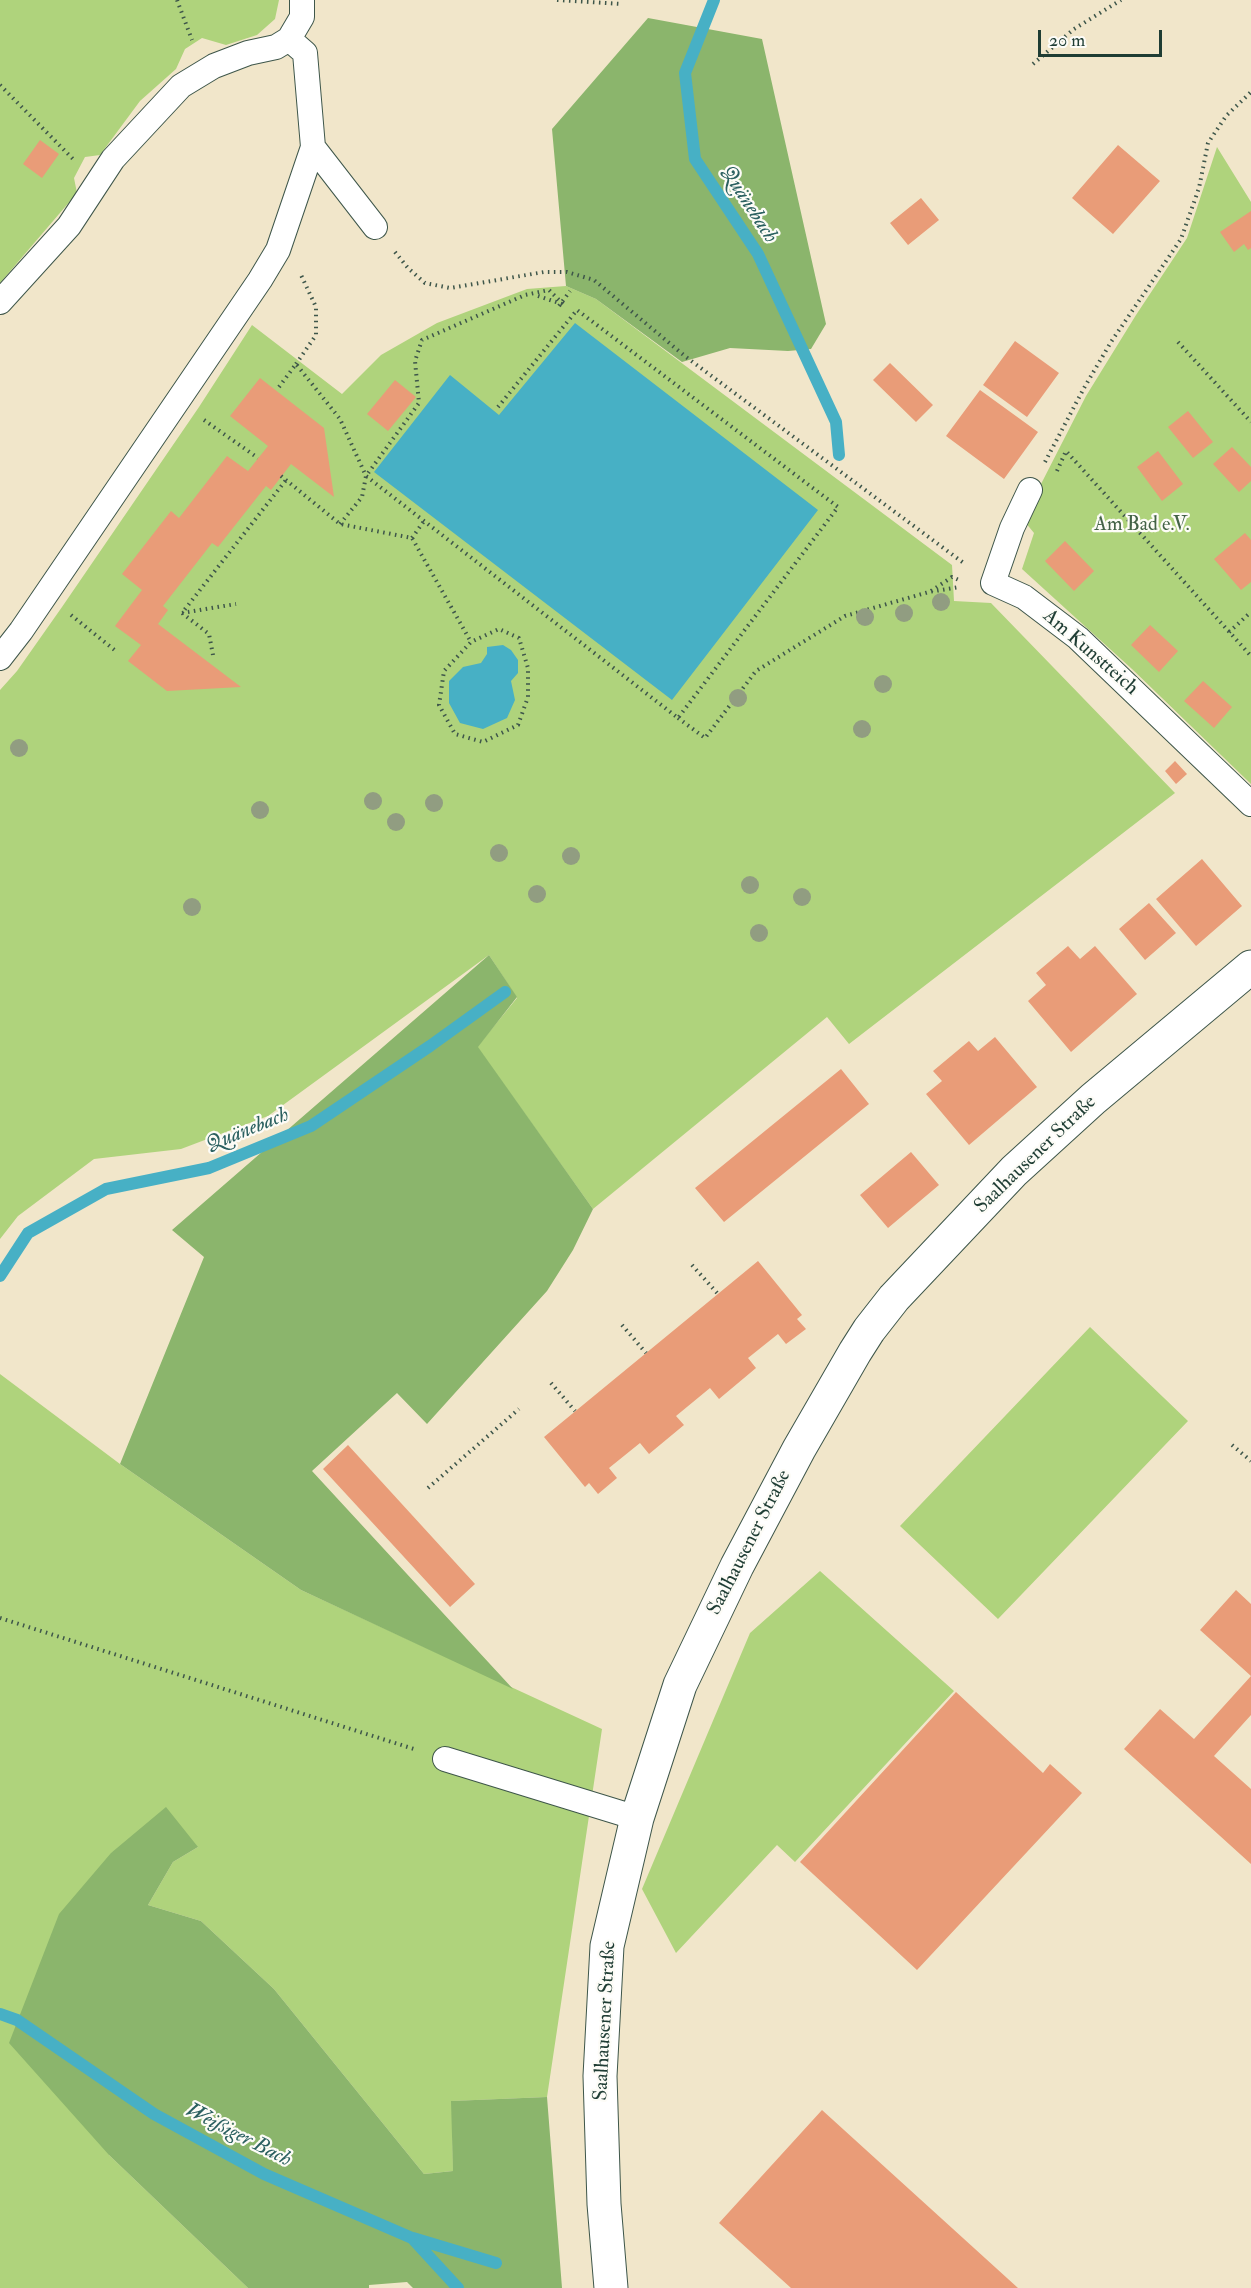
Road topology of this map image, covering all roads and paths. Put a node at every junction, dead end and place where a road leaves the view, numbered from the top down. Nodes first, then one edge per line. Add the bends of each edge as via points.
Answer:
1 (177, 0) edge
2 (302, 0) edge
3 (557, 0) edge
4 (1121, 0) edge
5 (621, 4) dead end
6 (289, 39) junction
7 (193, 43) dead end
8 (1033, 64) dead end
9 (0, 85) edge
10 (1251, 92) edge
11 (313, 147) junction
12 (80, 166) dead end
13 (375, 226) joint
14 (279, 250) junction
15 (570, 291) dead end
16 (538, 296) dead end
17 (0, 302) edge
18 (561, 305) junction
19 (1178, 342) dead end
20 (296, 364) junction
21 (279, 387) dead end
22 (498, 407) dead end
23 (204, 420) dead end
24 (1251, 422) edge
25 (1062, 428) dead end
26 (258, 458) dead end
27 (281, 476) dead end
28 (366, 476) junction
29 (286, 480) junction
30 (1053, 480) dead end
31 (1030, 490) dead end
32 (424, 521) junction
33 (340, 525) junction
34 (412, 538) junction
35 (952, 577) dead end
36 (993, 583) junction
37 (952, 588) dead end
38 (929, 592) junction
39 (236, 604) dead end
40 (62, 608) dead end
41 (1251, 612) edge
42 (182, 613) junction
43 (1229, 632) junction
44 (471, 642) junction
45 (117, 652) dead end
46 (213, 655) dead end
47 (1251, 656) edge
48 (0, 658) edge
49 (678, 718) junction
50 (1251, 804) edge
51 (1251, 967) edge
52 (692, 1265) dead end
53 (718, 1294) dead end
54 (622, 1325) dead end
55 (646, 1353) dead end
56 (551, 1383) dead end
57 (519, 1409) dead end
58 (575, 1411) dead end
59 (1232, 1445) dead end
60 (1251, 1461) edge
61 (428, 1488) dead end
62 (0, 1618) edge
63 (445, 1759) joint
64 (637, 1818) junction
65 (611, 2288) edge

1 - 7 path
2 - 6 lane via 302,17
3 - 5 path
4 - 8 path via 1074,29
6 - 11 lane via 305,53
6 - 17 lane via 276,47 214,66 181,86 112,159 69,226
9 - 12 path
10 - 25 path via 1226,116 1208,143 1199,188 1181,239 1111,342
11 - 13 lane
11 - 14 lane
13 - 36 path via 425,283 450,288 544,272 567,272 594,280 696,364
14 - 20 path via 300,272 316,307 316,335
14 - 48 lane
15 - 18 path
16 - 18 path
18 - 28 path via 549,290 525,295 422,340 415,361 419,403
19 - 24 path
20 - 21 path
20 - 28 path via 340,419
22 - 49 path via 577,310 837,507
23 - 26 path
27 - 29 path
28 - 32 path
28 - 33 path via 362,497
29 - 33 path
29 - 42 path
30 - 43 path via 1066,451
31 - 36 lane
32 - 34 path
32 - 49 path
33 - 34 path
34 - 44 path
35 - 38 path
36 - 50 lane, Am Kunstteich via 1024,597 1078,638
37 - 38 path
38 - 49 path via 845,616 756,671 705,738
39 - 42 path
40 - 45 path
41 - 43 path
42 - 46 path via 209,634
43 - 47 path
44 - 44 path via 444,671 439,705 455,734 483,742 518,725 528,697 528,668 519,638 499,629
51 - 64 street, Saalhausener Straße via 1093,1099 1014,1171 894,1298 869,1330 793,1459 680,1685
52 - 53 path
54 - 55 path
56 - 58 path
57 - 61 path
59 - 60 path
62 - 63 path
63 - 64 lane
64 - 65 street, Saalhausener Straße via 607,1946 604,1994 600,2076

